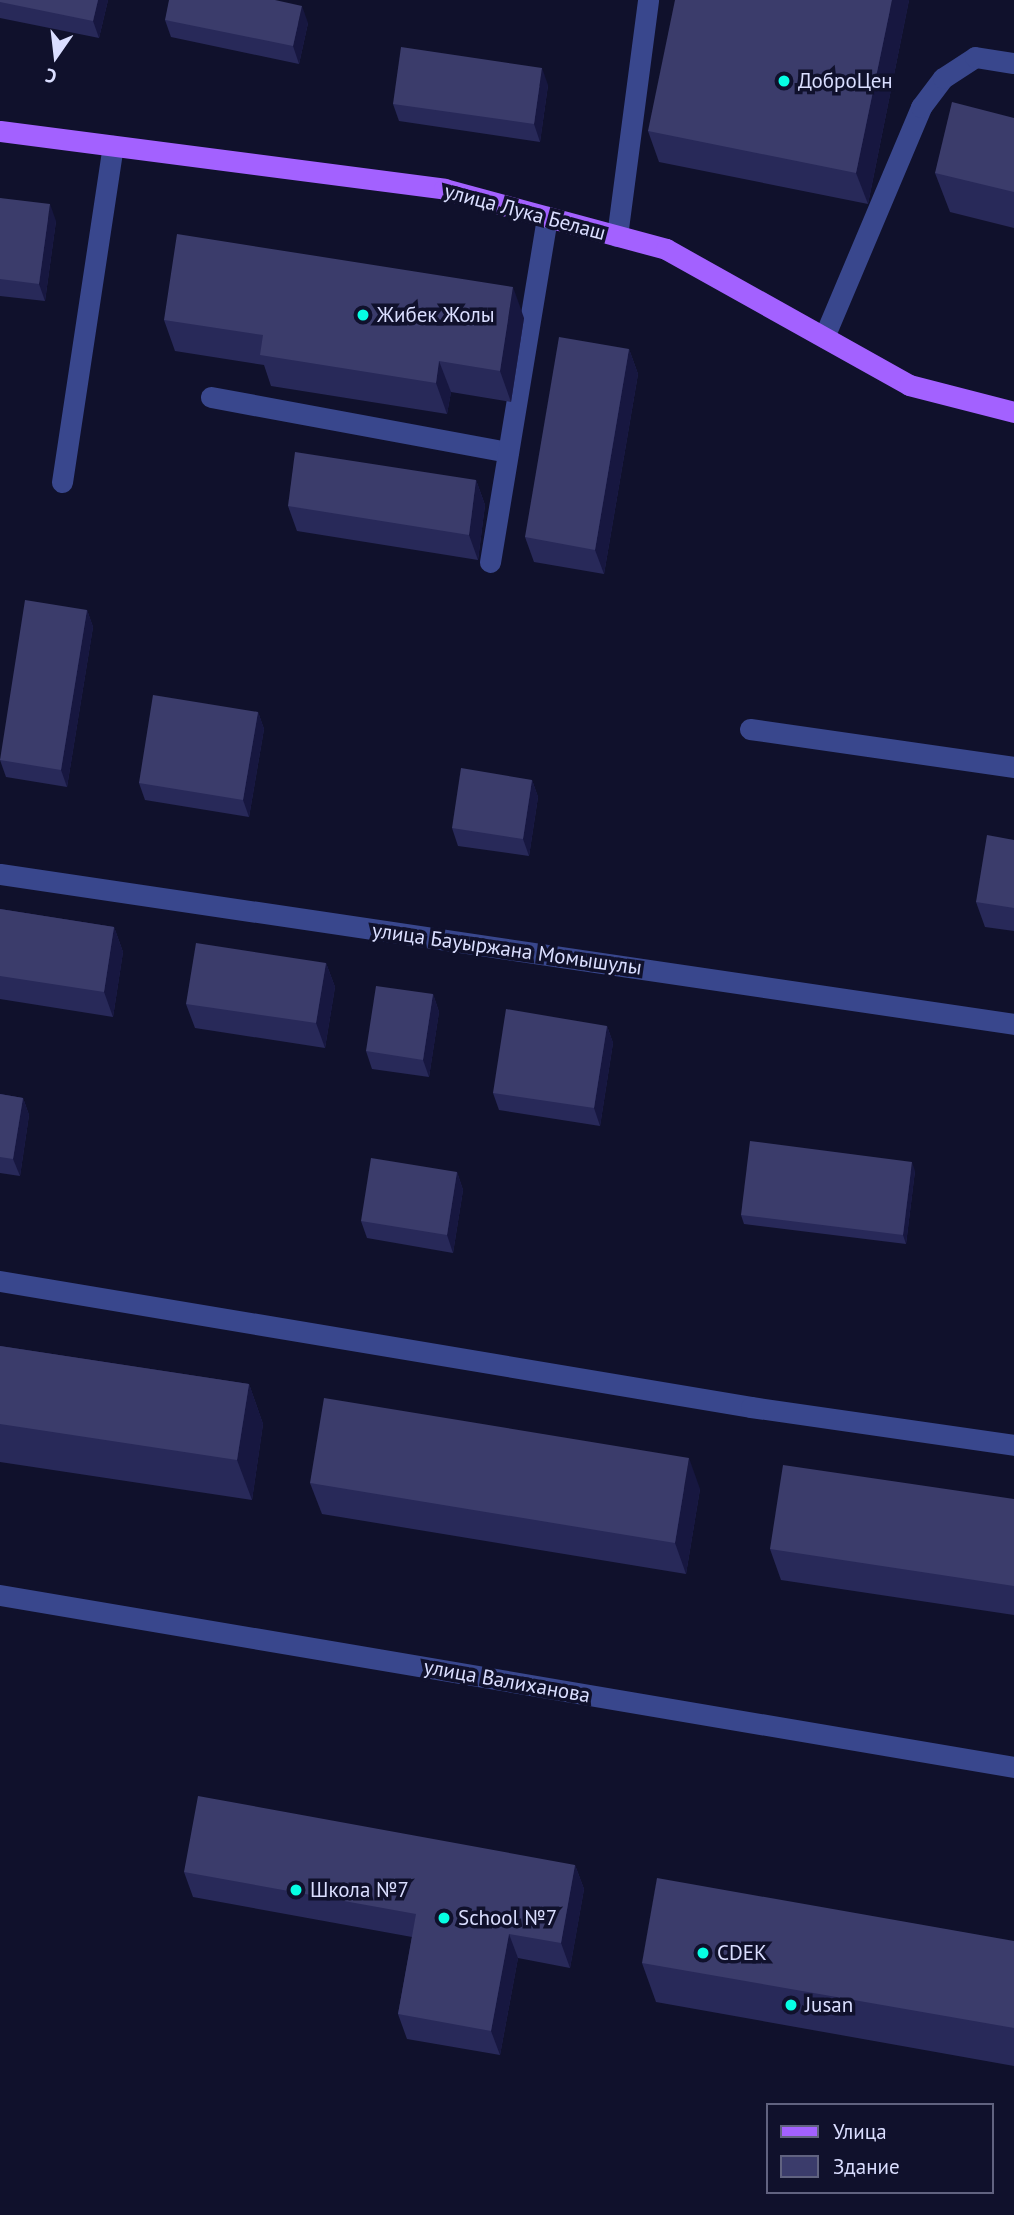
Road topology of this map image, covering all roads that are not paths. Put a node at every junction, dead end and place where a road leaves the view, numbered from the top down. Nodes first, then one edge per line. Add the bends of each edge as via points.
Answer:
1 (648, 0) edge
2 (1014, 63) edge
3 (0, 131) edge
4 (113, 146) junction
5 (547, 217) junction
6 (617, 236) junction
7 (824, 337) junction
8 (211, 397) dead end
9 (1014, 412) edge
10 (508, 452) junction
11 (62, 481) dead end
12 (490, 562) dead end
13 (750, 729) dead end
14 (1014, 767) edge
15 (0, 874) edge
16 (1014, 1024) edge
17 (0, 1281) edge
18 (1014, 1445) edge
19 (0, 1595) edge
20 (1014, 1767) edge

1 - 6 street
2 - 7 street via 975,57 943,78 921,107
3 - 4 main road, улица Лука Белаш
4 - 5 main road, улица Лука Белаш via 444,189
4 - 11 street
5 - 6 main road, улица Лука Белаш
5 - 10 street
6 - 7 main road, улица Лука Белаш via 666,249
7 - 9 main road, улица Лука Белаш via 909,385
8 - 10 street
10 - 12 street
13 - 14 street
15 - 16 street, улица Бауыржана Момышулы
17 - 18 street via 751,1407
19 - 20 street, улица Валиханова

